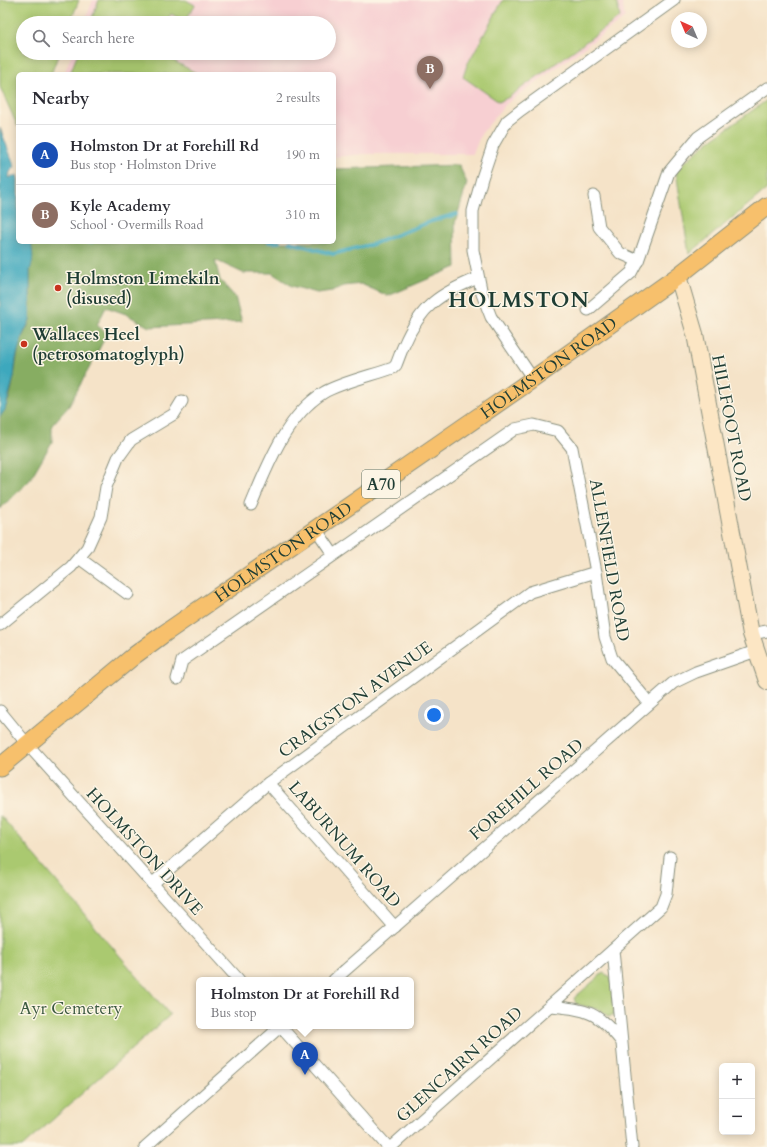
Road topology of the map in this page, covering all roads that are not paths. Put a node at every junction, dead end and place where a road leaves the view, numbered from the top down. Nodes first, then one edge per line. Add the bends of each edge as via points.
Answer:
1 (674, 0) edge
2 (658, 5) edge
3 (767, 88) edge
4 (594, 196) dead end
5 (767, 206) edge
6 (638, 261) junction
7 (678, 276) junction
8 (478, 278) junction
9 (588, 310) dead end
10 (533, 379) junction
11 (182, 401) dead end
12 (543, 426) joint
13 (251, 505) dead end
14 (316, 529) junction
15 (333, 554) junction
16 (79, 558) junction
17 (596, 572) junction
18 (128, 594) dead end
19 (0, 625) edge
20 (767, 631) edge
21 (751, 634) junction
22 (756, 651) junction
23 (177, 679) dead end
24 (767, 681) edge
25 (649, 703) junction
26 (0, 711) edge
27 (27, 744) junction
28 (0, 767) edge
29 (268, 783) junction
30 (670, 857) dead end
31 (152, 884) junction
32 (395, 927) junction
33 (613, 950) junction
34 (236, 977) edge
35 (337, 977) edge
36 (550, 1006) junction
37 (277, 1029) edge
38 (283, 1029) edge
39 (621, 1040) junction
40 (145, 1147) edge
41 (388, 1147) edge
42 (391, 1147) edge
43 (632, 1147) edge

1 - 2 street
2 - 8 street via 507,122 493,145 473,211 473,250
3 - 6 street via 698,137 669,172
4 - 6 street via 599,228 620,253
5 - 7 main road, HOLMSTON ROAD / A70
6 - 9 street via 631,273
7 - 10 main road, HOLMSTON ROAD / A70
7 - 21 street, HILLFOOT ROAD via 695,334
8 - 10 street via 491,317
8 - 13 street via 452,288 429,306 413,328 393,368 324,393 308,406 270,457
10 - 14 main road, HOLMSTON ROAD / A70
11 - 16 street via 174,414 131,440 118,458 106,487 101,517 87,548
12 - 15 street, HOLMSTON ROAD via 515,428
12 - 17 street, ALLENFIELD ROAD via 558,431 572,448
14 - 15 street
14 - 27 main road, HOLMSTON ROAD / A70 via 135,655
15 - 23 street, HOLMSTON ROAD via 182,660
16 - 18 street
16 - 19 street
17 - 25 street, ALLENFIELD ROAD via 605,638 612,658
17 - 29 street, CRAIGSTON AVENUE via 530,592
20 - 21 street
21 - 22 street, HILLFOOT ROAD
22 - 24 street, HILLFOOT ROAD
22 - 25 street, FOREHILL ROAD via 673,683
25 - 32 street, FOREHILL ROAD
26 - 27 street, HOLMSTON DRIVE
27 - 28 main road, HOLMSTON ROAD / A70
27 - 31 street, HOLMSTON DRIVE
29 - 31 street, CRAIGSTON AVENUE
29 - 32 street, LABURNUM ROAD
30 - 33 street, GLENCAIRN ROAD via 666,894 661,907
31 - 34 street, HOLMSTON DRIVE
32 - 35 street, FOREHILL ROAD
33 - 36 street, GLENCAIRN ROAD
33 - 39 street
36 - 39 street via 584,1010 600,1018
36 - 42 street, GLENCAIRN ROAD
37 - 40 street
38 - 41 street
39 - 43 street

